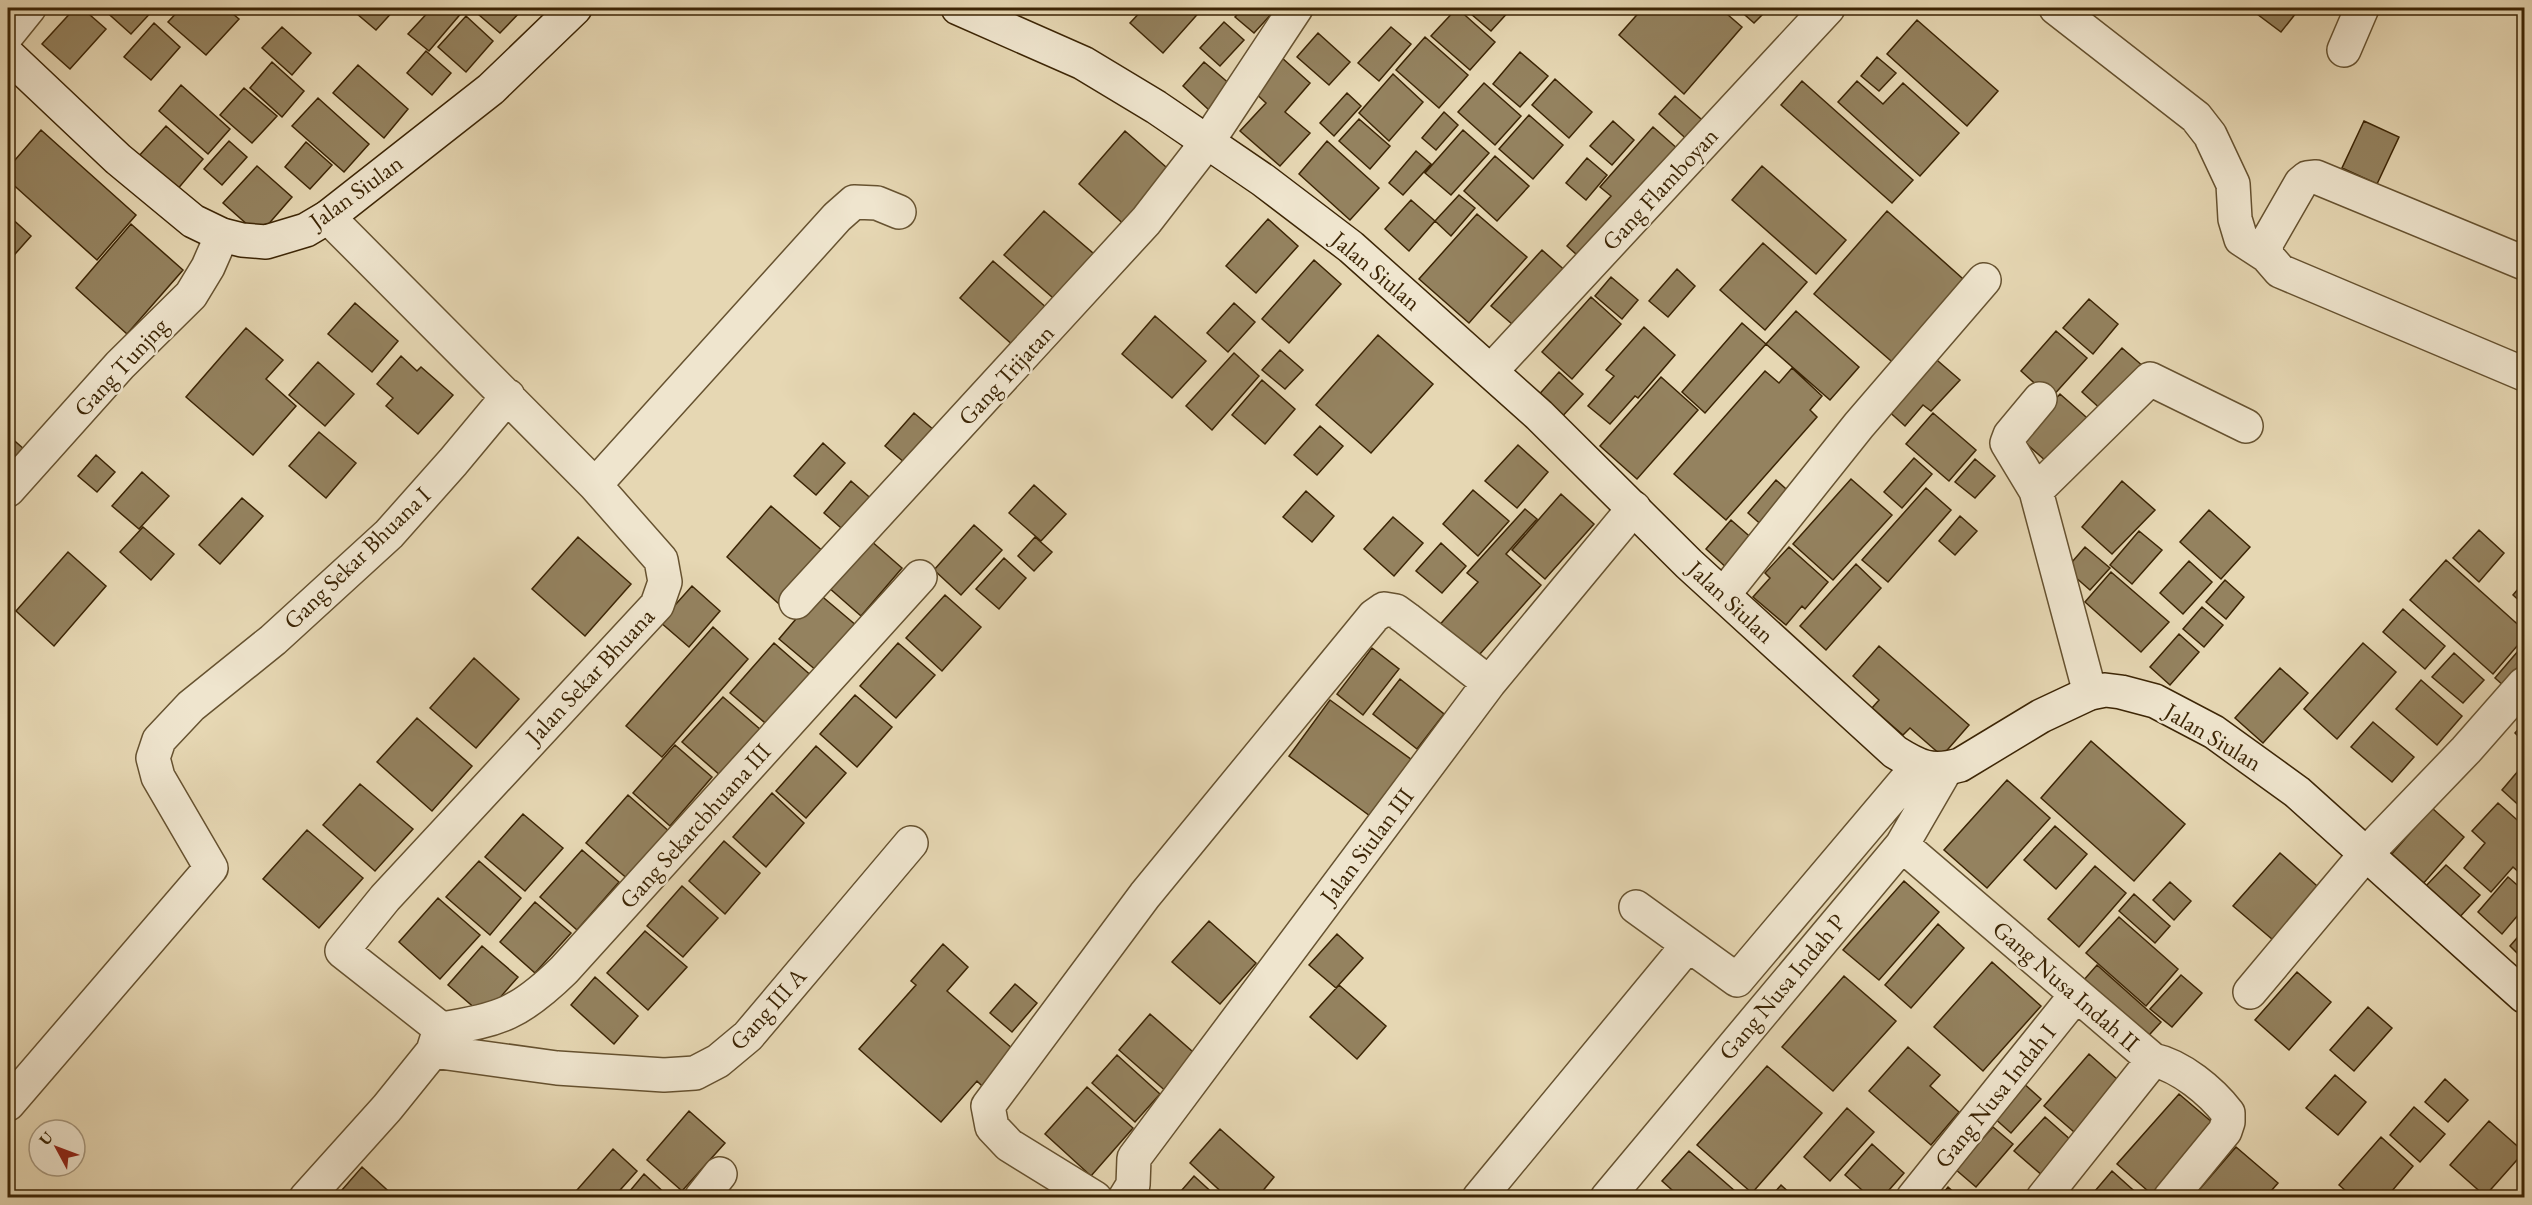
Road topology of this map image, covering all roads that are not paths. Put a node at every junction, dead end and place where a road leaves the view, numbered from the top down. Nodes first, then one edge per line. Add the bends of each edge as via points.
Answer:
1 (29, 8) edge
2 (575, 8) edge
3 (958, 8) edge
4 (1296, 8) edge
5 (1828, 8) edge
6 (2056, 8) edge
7 (2362, 8) edge
8 (8, 34) edge
9 (2344, 50) dead end
10 (8, 55) edge
11 (1208, 141) junction
12 (899, 212) dead end
13 (328, 217) junction
14 (222, 235) junction
15 (2267, 255) junction
16 (2524, 263) edge
17 (1984, 280) dead end
18 (1491, 371) junction
19 (2524, 374) edge
20 (508, 396) junction
21 (2040, 399) dead end
22 (2246, 426) dead end
23 (595, 485) junction
24 (8, 490) edge
25 (2037, 491) junction
26 (1634, 508) junction
27 (920, 577) dead end
28 (1724, 594) junction
29 (796, 602) dead end
30 (1489, 683) junction
31 (2524, 684) edge
32 (2090, 693) junction
33 (1932, 768) junction
34 (911, 843) dead end
35 (1902, 845) junction
36 (2365, 855) junction
37 (1636, 907) dead end
38 (1688, 945) junction
39 (2250, 992) dead end
40 (2076, 995) junction
41 (2524, 996) edge
42 (437, 1040) junction
43 (2153, 1060) junction
44 (8, 1104) edge
45 (306, 1197) edge
46 (1095, 1197) edge
47 (1125, 1197) edge
48 (1479, 1197) edge
49 (1607, 1197) edge
50 (1913, 1197) edge
51 (2043, 1197) edge
52 (2170, 1197) edge

1 - 8 street
2 - 13 street, Jalan Siulan via 491,89
3 - 11 street, Jalan Siulan via 1083,63
4 - 11 street, Gang Trijatan
5 - 18 street, Gang Flamboyan
6 - 15 street via 2196,117 2211,135 2233,184 2235,219 2241,239
7 - 9 street
10 - 14 street, Jalan Siulan via 118,159 193,221
11 - 18 street, Jalan Siulan via 1351,248
11 - 29 street, Gang Trijatan via 1146,221
12 - 23 street via 877,203 854,202 837,217
13 - 14 street, Jalan Siulan via 306,230 266,242
13 - 20 street, Jalan Sekar Bhuana
14 - 24 street, Gang Tunjng via 191,295 120,364
15 - 16 street via 2266,244 2301,183 2316,177
15 - 19 street via 2280,271
17 - 28 street via 1859,425
18 - 26 street, Jalan Siulan
20 - 23 street, Jalan Sekar Bhuana
20 - 44 street, Gang Sekar Bhuana I via 389,534 273,640 191,706 159,740 153,758 158,777 211,868
21 - 25 street via 2007,443
22 - 25 street via 2150,379
23 - 42 street, Jalan Sekar Bhuana via 661,560 665,582 657,605 385,898 342,951
25 - 32 street
26 - 28 street, Jalan Siulan
26 - 30 street, Jalan Siulan III
27 - 42 street, Gang Sekarcbhuana III via 539,994 512,1012
28 - 33 street, Jalan Siulan via 1865,727 1895,752
30 - 46 street via 1402,615 1384,609 1374,616 1145,895 988,1106 992,1127 1009,1145
30 - 47 street, Jalan Siulan III via 1134,1158 1133,1185
31 - 36 street
32 - 33 street, Jalan Siulan via 2041,716 1960,765
32 - 36 street, Jalan Siulan via 2105,690 2155,701 2214,732 2296,792
33 - 35 street, Gang Nusa Indah P
33 - 38 street via 1737,980
34 - 42 street, Gang III A via 748,1036 718,1061 695,1073 664,1075 557,1068
35 - 40 street, Gang Nusa Indah II
35 - 49 street, Gang Nusa Indah P
36 - 39 street
36 - 41 street, Jalan Siulan
37 - 38 street
38 - 48 street
40 - 43 street, Gang Nusa Indah II
40 - 50 street, Gang Nusa Indah I
42 - 45 street via 387,1108
43 - 51 street
43 - 52 street, Gang Nusa Indah II via 2167,1063 2228,1113 2229,1122 2216,1143

